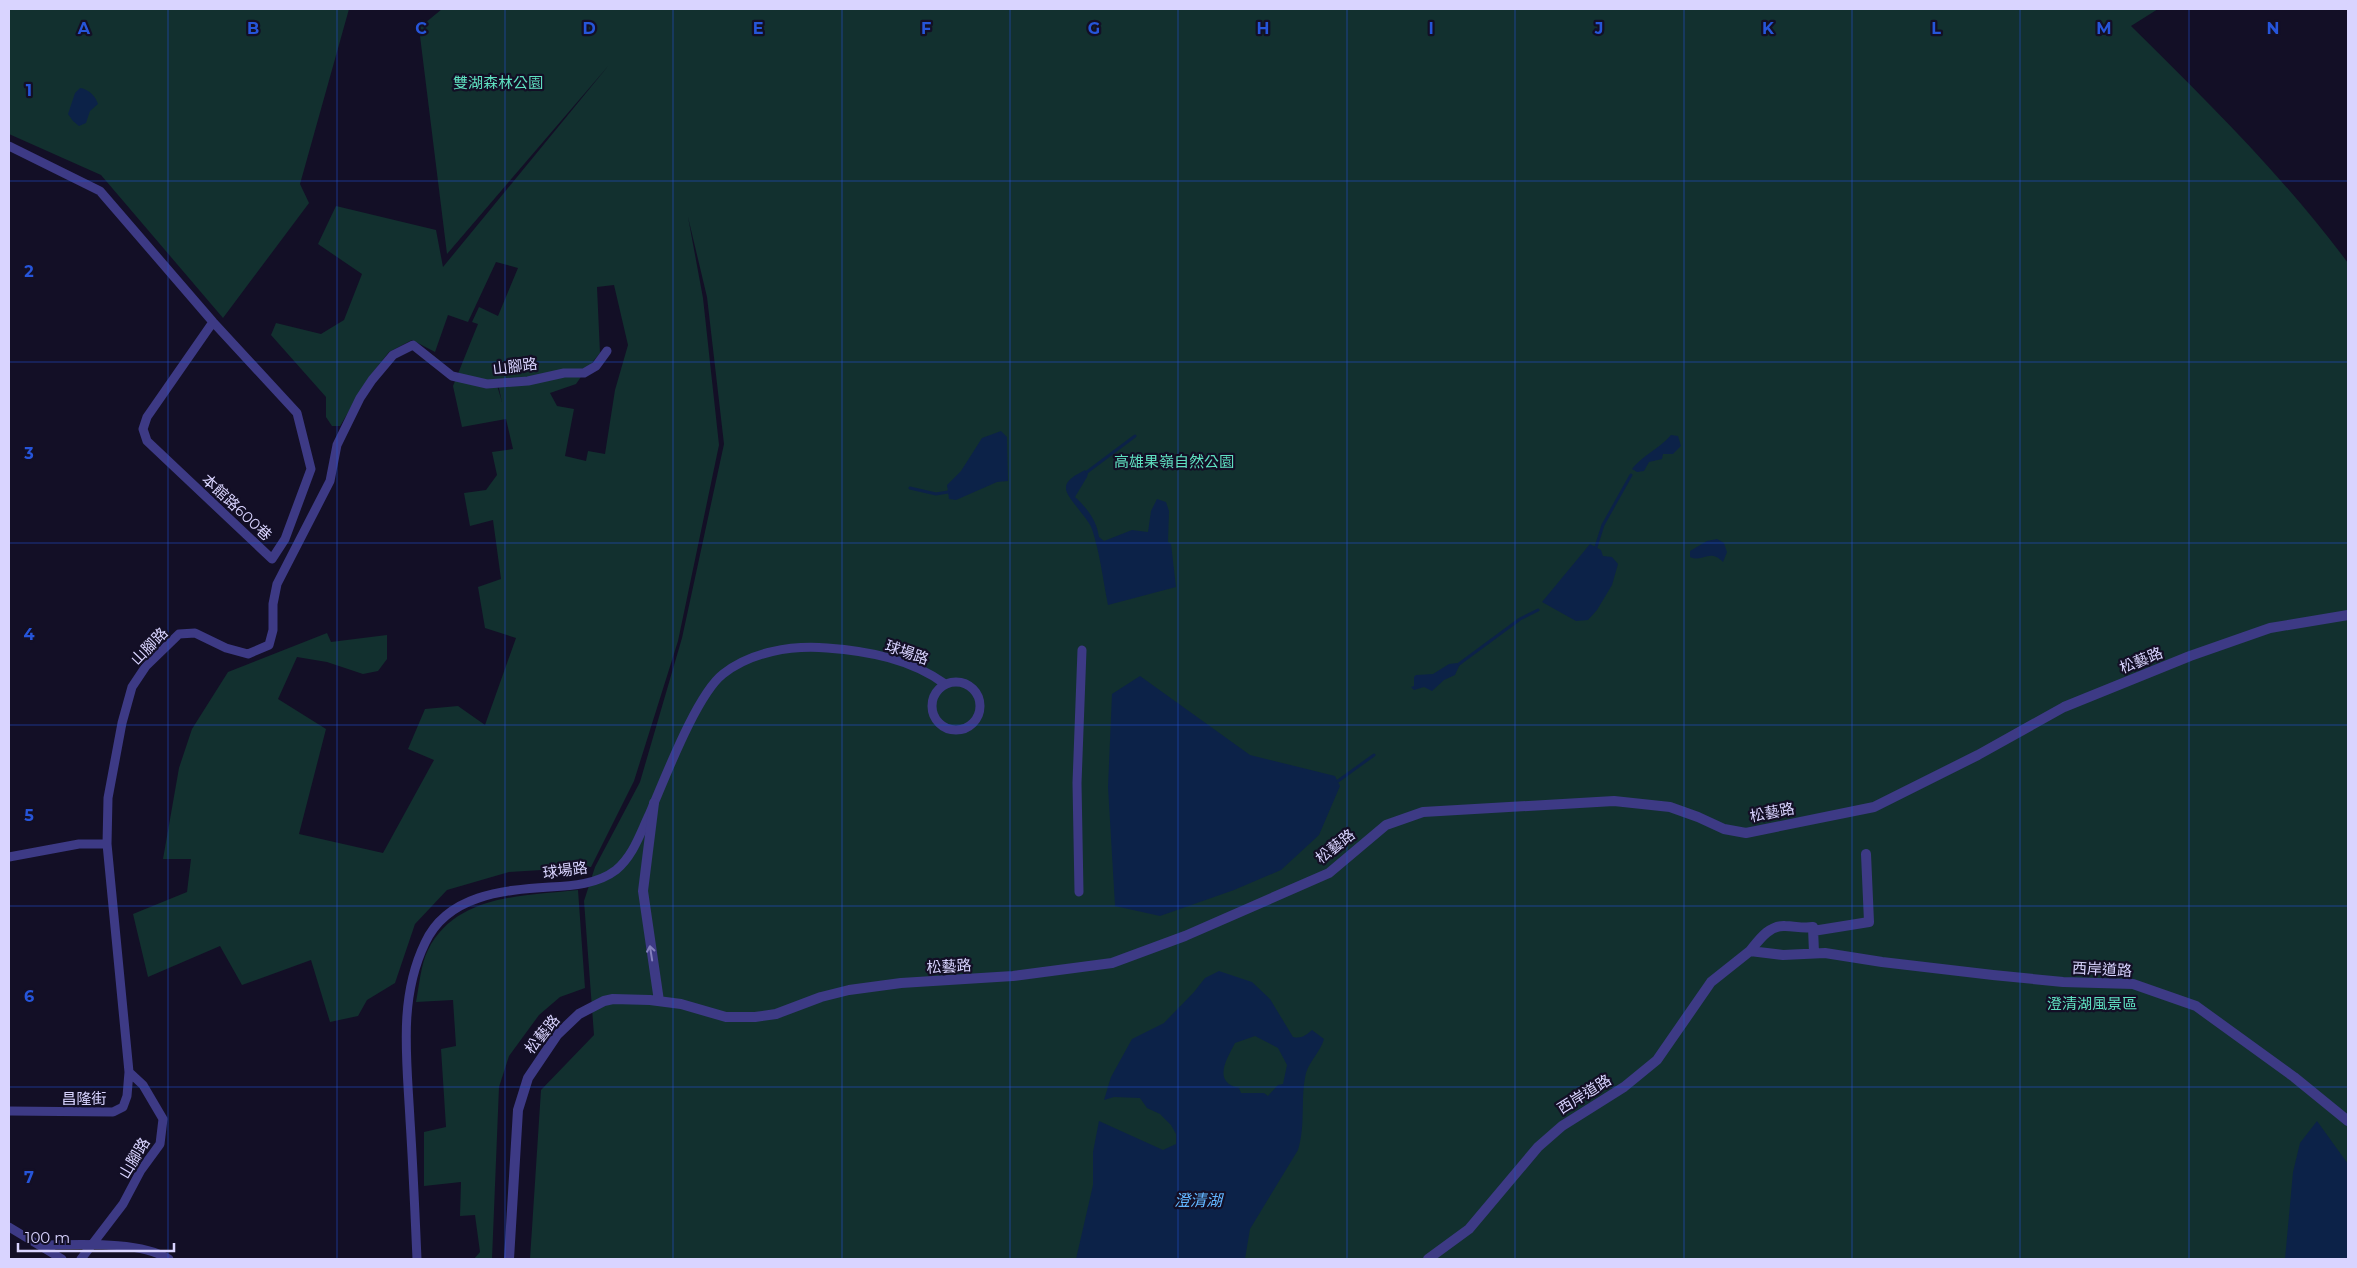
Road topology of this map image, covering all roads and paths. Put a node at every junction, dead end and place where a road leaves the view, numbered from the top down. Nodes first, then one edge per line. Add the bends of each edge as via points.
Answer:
1 (9, 146) edge
2 (213, 322) junction
3 (607, 351) dead end
4 (2348, 615) edge
5 (1082, 650) dead end
6 (944, 684) junction
7 (654, 803) junction
8 (106, 844) junction
9 (1866, 854) dead end
10 (9, 857) edge
11 (1079, 892) dead end
12 (1813, 931) junction
13 (1750, 951) junction
14 (1814, 953) junction
15 (627, 999) junction
16 (659, 1001) junction
17 (706, 1012) junction
18 (129, 1072) junction
19 (9, 1111) edge
20 (2348, 1121) edge
21 (9, 1227) edge
22 (91, 1244) junction
23 (39, 1245) junction
24 (62, 1259) edge
25 (81, 1259) edge
26 (169, 1259) edge
27 (417, 1259) edge
28 (509, 1259) edge
29 (1428, 1259) edge

1 - 2 street, 本館路600巷 via 100,191
2 - 2 street, 本館路600巷 via 297,413 310,469 285,539 272,559 147,441 143,429 147,417
3 - 8 street, 山腳路 via 596,366 584,373 487,384 452,376 413,345 393,355 360,398 337,445 330,481 277,584 269,645 248,654 226,648 195,633 179,634 146,666 132,687 108,798
4 - 17 street, 松藝路 via 2270,628 2190,656 2064,707 1874,807 1746,833 1724,829 1670,807 1614,801 1422,812 1386,825 1328,873 1185,936 1112,963 1013,976 849,990 776,1014 755,1017 726,1017
5 - 11 street via 1077,783
6 - 6 street, 球場路 via 934,696 933,713 943,726 959,730 967,728 978,717 978,694 967,684 952,681
6 - 7 street, 球場路 via 915,667 890,658 848,650 816,647 760,654 721,675 707,691
16 -> 7 street via 643,890
7 - 27 street, 球場路 via 627,860 613,872 584,883 516,889 481,897 436,922 425,942 409,990 406,1030
8 - 10 street via 79,844
8 - 18 street, 山腳路
9 - 12 street, 西岸道路 via 1869,922
12 - 13 street, 西岸道路 via 1813,927 1778,927 1763,936
12 - 14 street
13 - 14 street, 西岸道路 via 1782,955
13 - 29 street, 西岸道路 via 1711,982 1658,1060 1624,1087 1562,1126 1538,1147 1470,1229
14 - 20 street, 西岸道路 via 2063,982 2133,984 2196,1006 2294,1077
15 - 16 street, 松藝路
15 - 17 street via 649,1006
15 - 28 street, 松藝路 via 604,1001 579,1014 557,1034 528,1078 518,1110
16 - 17 street, 松藝路
18 - 19 street, 昌隆街 via 123,1107 113,1112
18 - 22 street, 山腳路 via 143,1085 163,1119 160,1144 141,1170 123,1204
21 - 23 street
22 - 23 street
22 - 25 street, 山腳路
22 - 26 street via 158,1252
23 - 24 street

